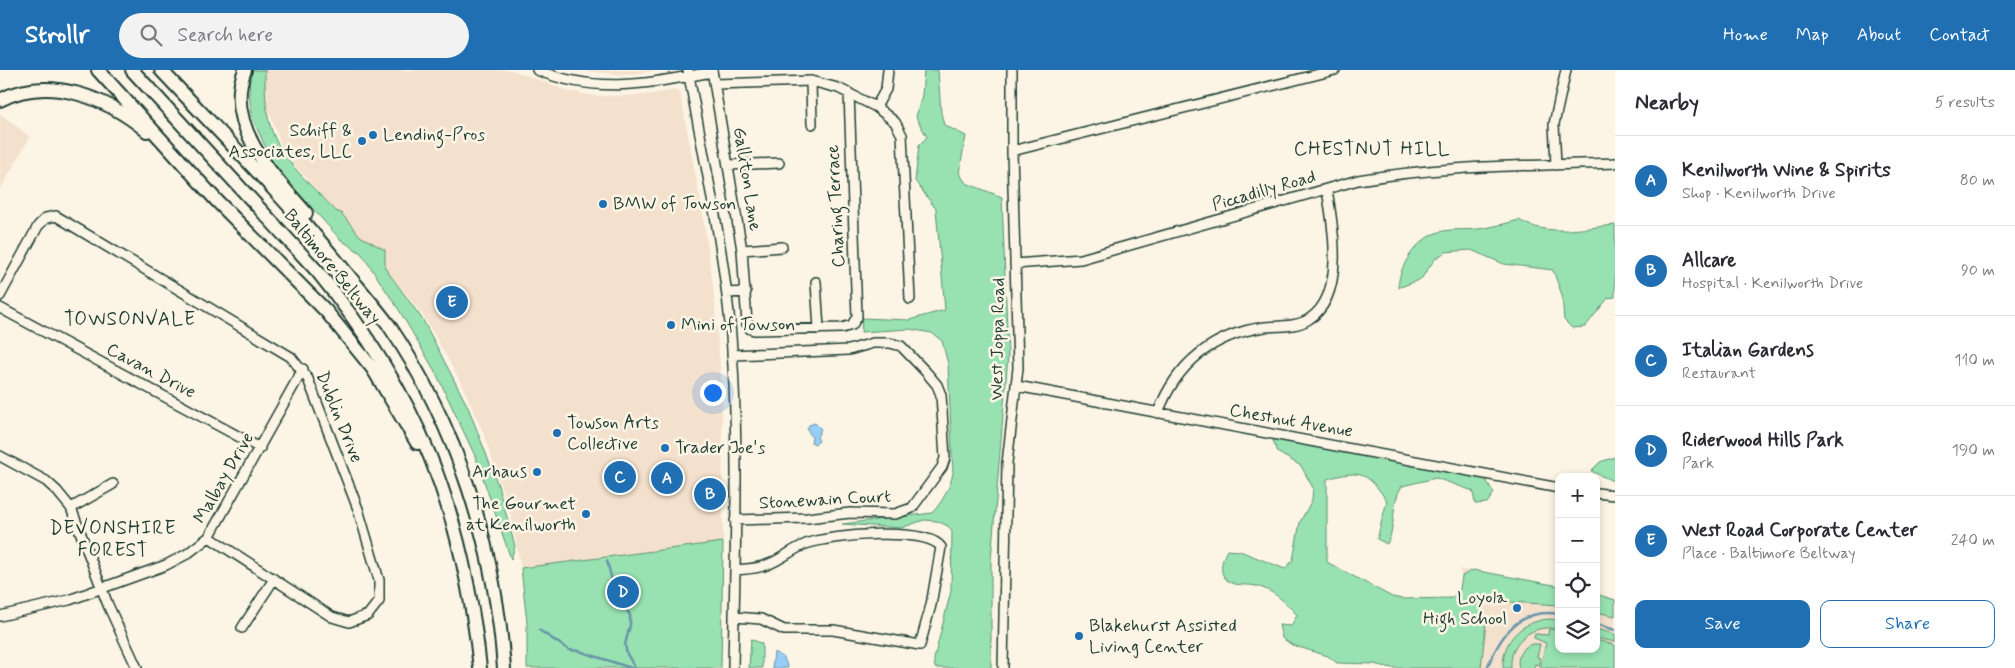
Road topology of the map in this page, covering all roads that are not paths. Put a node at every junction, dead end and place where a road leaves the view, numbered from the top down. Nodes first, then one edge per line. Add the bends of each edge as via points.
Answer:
1 (98, 70) edge
2 (132, 70) edge
3 (161, 70) edge
4 (245, 70) edge
5 (537, 70) edge
6 (888, 70) edge
7 (1012, 70) edge
8 (1335, 70) edge
9 (1566, 70) edge
10 (712, 71) edge
11 (688, 73) edge
12 (811, 81) junction
13 (715, 84) junction
14 (849, 93) junction
15 (0, 100) edge
16 (876, 107) junction
17 (812, 124) dead end
18 (164, 145) junction
19 (1012, 152) junction
20 (779, 163) dead end
21 (1615, 163) edge
22 (728, 165) junction
23 (1556, 165) junction
24 (1327, 190) junction
25 (782, 248) dead end
26 (742, 250) junction
27 (1015, 264) junction
28 (816, 282) dead end
29 (746, 292) junction
30 (727, 294) junction
31 (0, 296) edge
32 (910, 299) dead end
33 (0, 308) edge
34 (387, 324) junction
35 (819, 328) junction
36 (732, 355) junction
37 (303, 369) junction
38 (1017, 386) junction
39 (1158, 413) junction
40 (260, 448) junction
41 (0, 456) edge
42 (112, 484) dead end
43 (1555, 487) edge
44 (1600, 493) edge
45 (1615, 494) edge
46 (71, 508) junction
47 (735, 520) junction
48 (455, 526) junction
49 (209, 537) junction
50 (735, 570) junction
51 (274, 579) junction
52 (101, 588) junction
53 (0, 616) edge
54 (734, 617) junction
55 (242, 628) dead end
56 (137, 668) edge
57 (480, 668) edge
58 (504, 668) edge
59 (732, 668) edge
60 (1003, 668) edge

1 - 18 highway
2 - 48 highway, Baltimore Beltway via 291,242 352,316 394,380 416,424
3 - 34 highway, Baltimore Beltway via 307,227
4 - 34 highway via 240,86 241,111 252,141 270,170 337,252
5 - 11 street, Galliton Lane via 564,80 600,86 633,85
6 - 16 street via 886,89
7 - 19 street, West Joppa Road
8 - 19 street
9 - 23 street via 1554,124
10 - 11 street, Galliton Lane
10 - 13 street, Galliton Lane
11 - 30 street via 716,216
12 - 13 street
12 - 14 street
12 - 17 street
13 - 22 street, Galliton Lane
14 - 16 street
14 - 35 street, Charing Terrace via 856,318 848,327
15 - 18 highway via 27,89 56,88 71,92 124,114
16 - 32 street via 895,122 902,135
18 - 48 highway via 326,311 373,369 425,456
19 - 27 street, West Joppa Road
20 - 22 street
21 - 23 street, Piccadilly Road
22 - 26 street, Galliton Lane
23 - 24 street, Piccadilly Road via 1426,170 1358,180
24 - 27 street, Piccadilly Road via 1081,259
24 - 39 street via 1335,254 1327,297 1322,305 1309,320 1249,330 1215,342 1184,367
25 - 26 street
26 - 29 street, Galliton Lane
27 - 38 street, West Joppa Road
28 - 35 street
29 - 30 street
29 - 35 street, Galliton Lane via 750,329
30 - 36 street
31 - 37 street, Dublin Drive via 38,226 46,218 56,216 291,357
33 - 40 street, Cavan Drive
34 - 58 highway, Baltimore Beltway via 438,412 465,477 490,567
36 - 47 street
36 - 47 street, Stonewain Court via 849,350 879,342 901,346 937,386 941,395 944,458 942,467 912,508 895,514 850,513
37 - 40 street, Malbay Drive
37 - 51 street, Dublin Drive via 358,509 379,580 379,601 368,615 359,620 340,620
38 - 39 street, Chestnut Avenue
38 - 60 street, West Joppa Road via 1007,463
39 - 43 street, Chestnut Avenue
40 - 49 street, Malbay Drive
41 - 46 street via 46,481
42 - 46 street
44 - 45 street
46 - 52 street
47 - 50 street
48 - 57 highway, Baltimore Beltway via 474,617
49 - 51 street, Dublin Drive
49 - 52 street, Malbay Drive via 177,560
50 - 54 street
50 - 54 street via 762,567 806,544 824,539 903,535 934,540 941,547 931,606 920,645 833,630 784,630 761,619
51 - 55 street
52 - 53 street, Malbay Drive via 56,604
52 - 56 street
54 - 59 street

